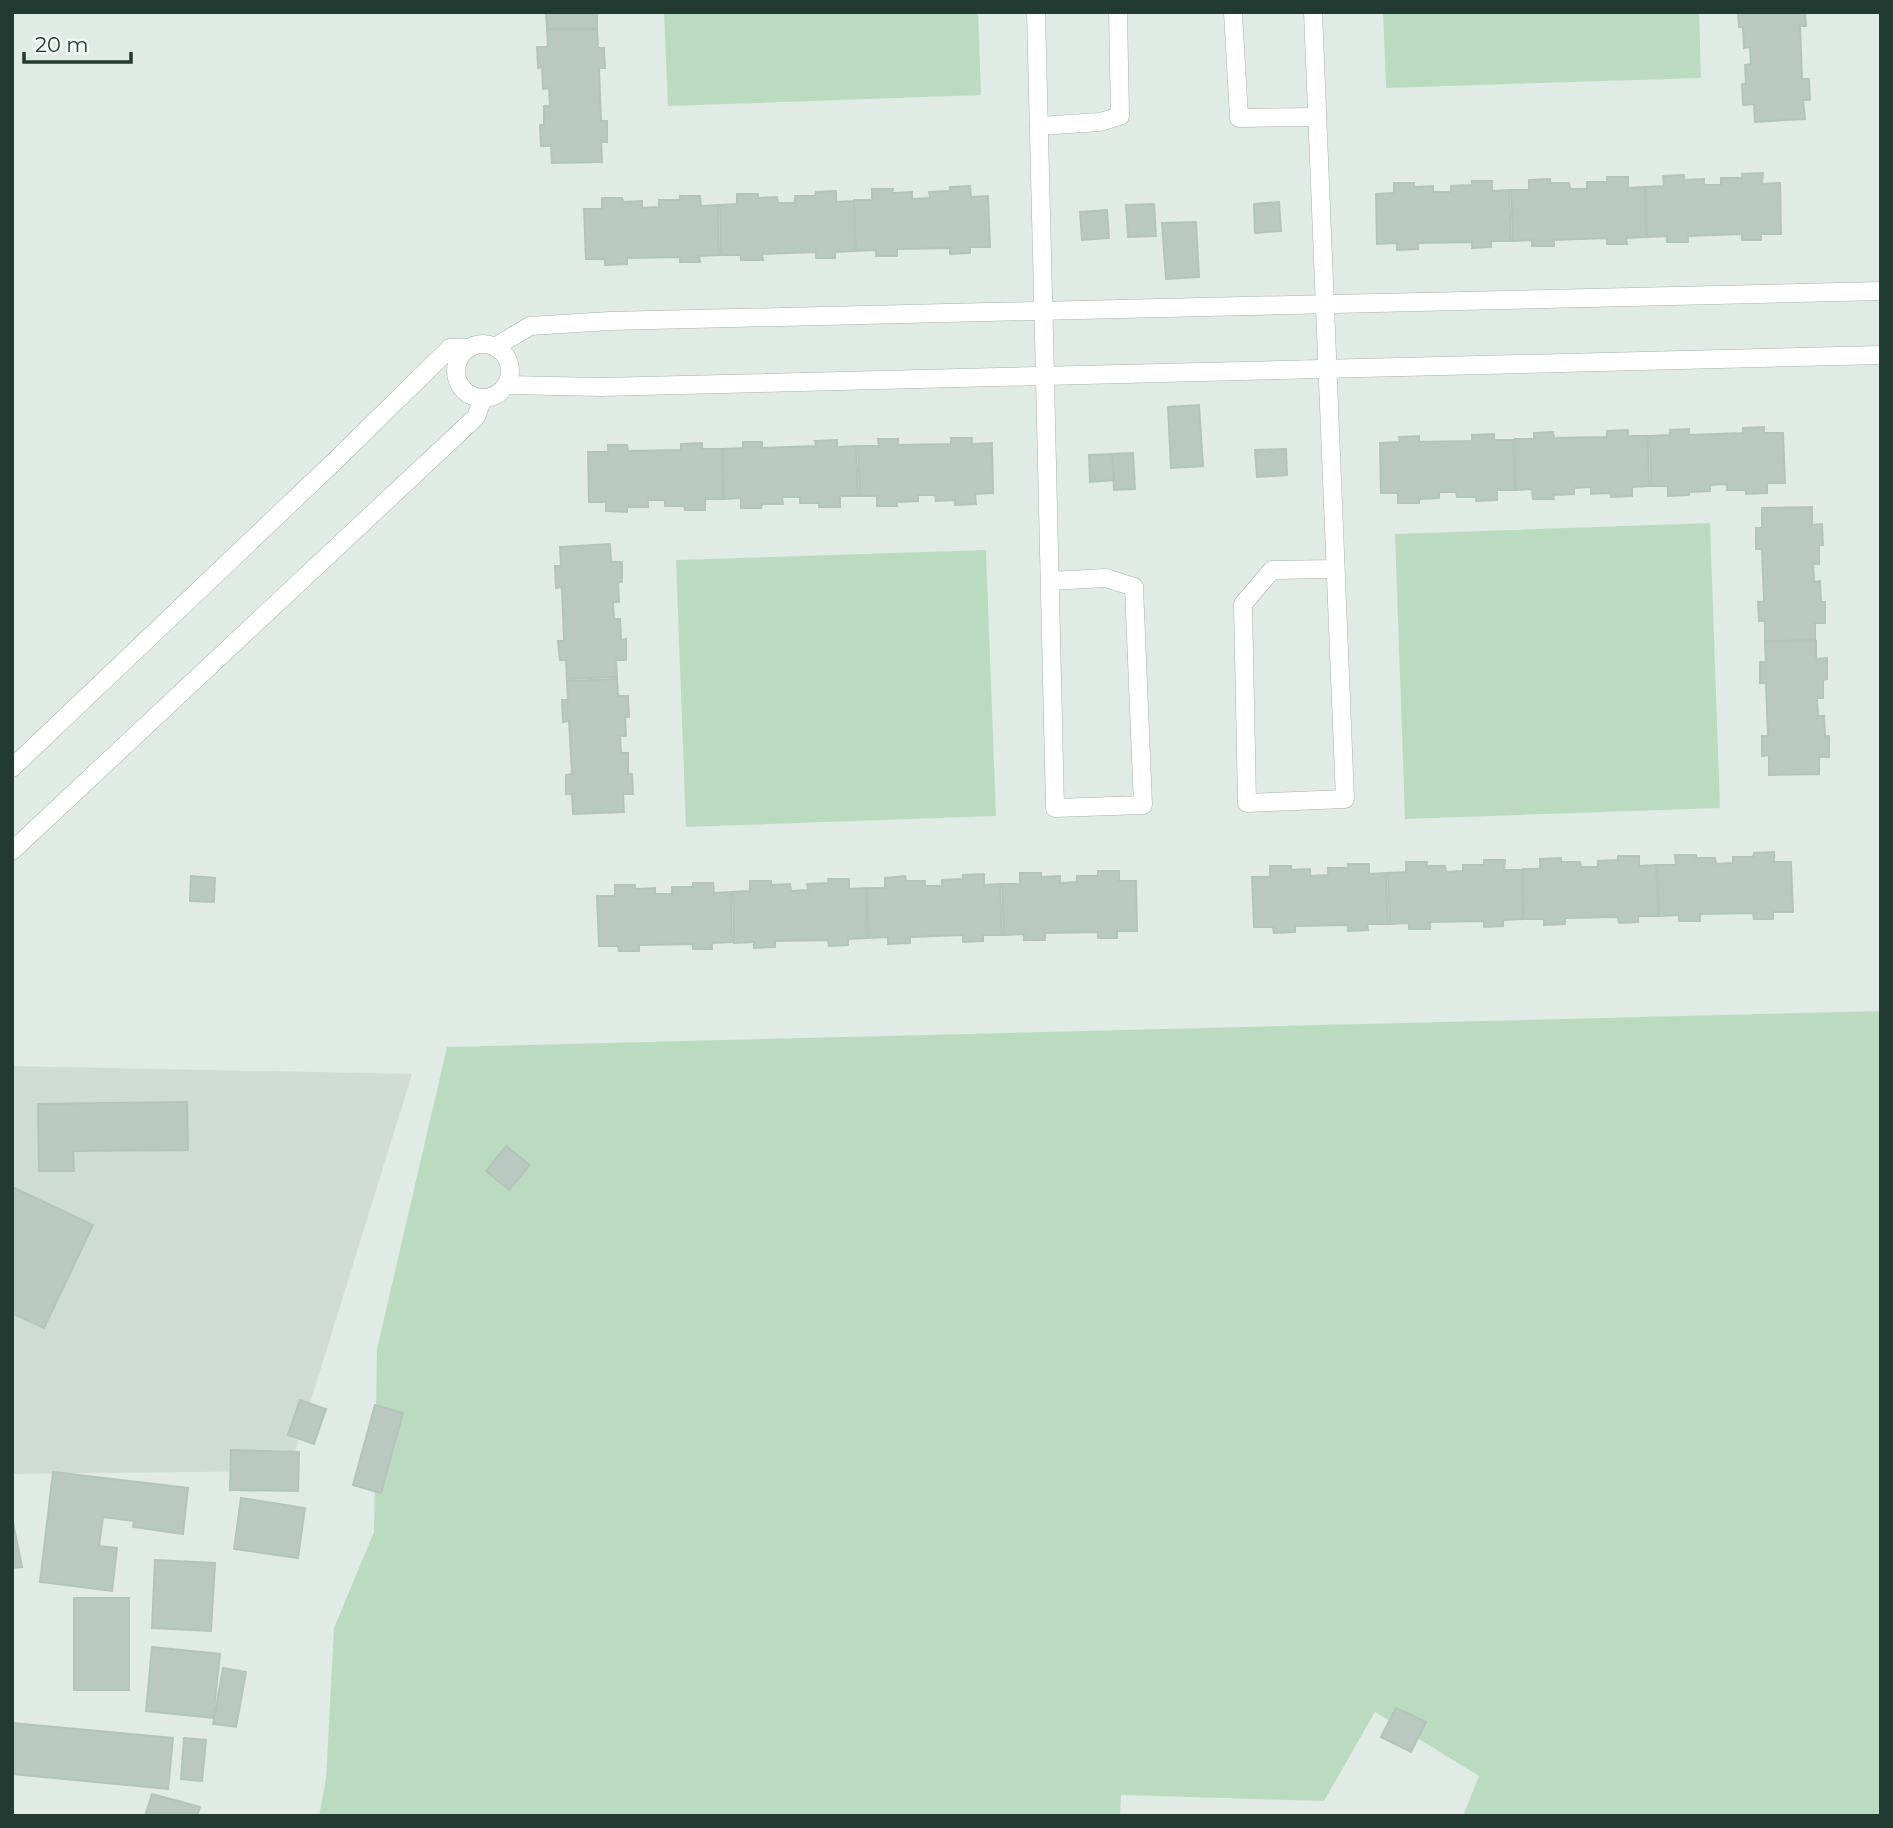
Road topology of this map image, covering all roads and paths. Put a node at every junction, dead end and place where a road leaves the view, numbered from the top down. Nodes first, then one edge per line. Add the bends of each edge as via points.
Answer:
1 (1036, 12) edge
2 (1118, 12) edge
3 (1233, 12) edge
4 (1313, 12) edge
5 (1317, 117) junction
6 (1039, 127) junction
7 (1881, 290) edge
8 (1324, 304) junction
9 (1043, 311) junction
10 (495, 347) junction
11 (469, 348) junction
12 (1881, 355) edge
13 (1327, 369) junction
14 (1045, 376) junction
15 (506, 385) junction
16 (483, 398) junction
17 (1335, 569) junction
18 (1050, 581) junction
19 (12, 768) edge
20 (12, 851) edge

1 - 6 lane
2 - 6 lane via 1120,116
3 - 5 lane via 1239,118
4 - 5 lane
5 - 8 lane
6 - 9 lane
7 - 8 lane
8 - 9 lane
8 - 13 lane
9 - 10 lane via 530,326
9 - 14 lane
10 - 11 lane
10 - 15 lane via 510,368
11 - 16 lane via 458,361 457,379 466,393
11 - 19 lane via 450,348
12 - 13 lane
13 - 14 lane
13 - 17 lane
14 - 15 lane via 601,387
14 - 18 lane
15 - 16 lane
16 - 20 lane via 476,417
17 - 17 lane via 1345,799 1247,803 1243,604 1272,570
18 - 18 lane via 1055,808 1143,805 1134,587 1106,578

